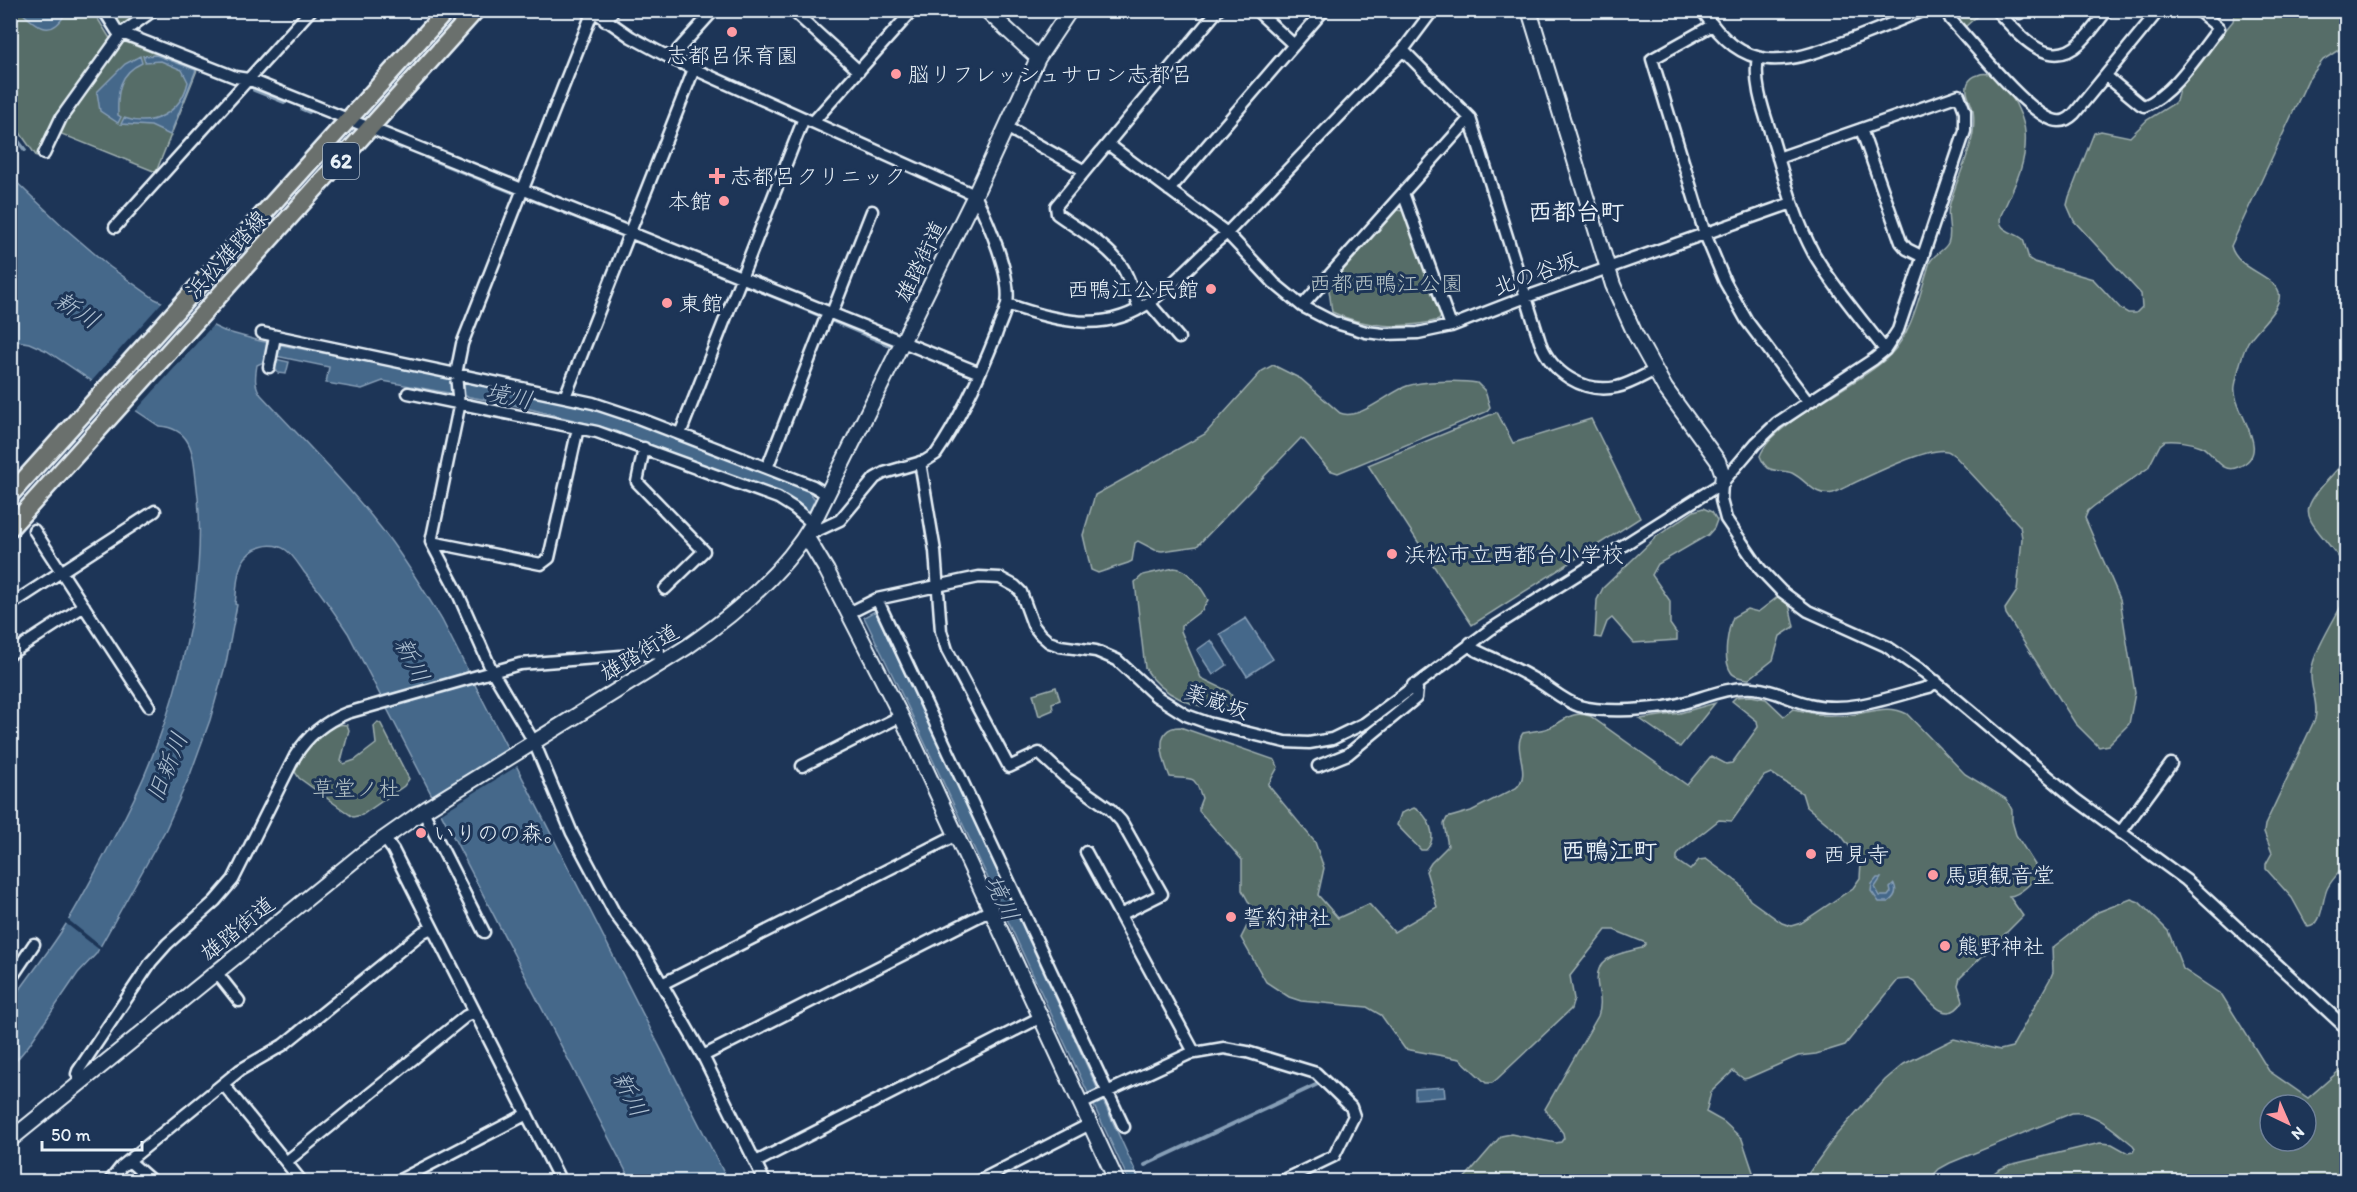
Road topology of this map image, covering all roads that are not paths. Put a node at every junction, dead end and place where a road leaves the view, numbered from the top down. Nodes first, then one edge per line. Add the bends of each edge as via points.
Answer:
1 (104, 10) edge
2 (154, 10) edge
3 (311, 10) edge
4 (447, 10) edge
5 (476, 10) edge
6 (614, 10) edge
7 (714, 10) edge
8 (792, 10) edge
9 (914, 10) edge
10 (986, 10) edge
11 (1070, 10) edge
12 (1218, 10) edge
13 (1256, 10) edge
14 (1324, 10) edge
15 (1433, 10) edge
16 (1529, 10) edge
17 (1702, 10) edge
18 (1924, 10) edge
19 (1946, 10) edge
20 (1996, 10) edge
21 (2107, 10) edge
22 (2159, 10) edge
23 (2197, 10) edge
24 (593, 11) edge
25 (1903, 14) edge
26 (605, 21) junction
27 (1711, 26) junction
28 (123, 33) junction
29 (1294, 45) junction
30 (1403, 50) junction
31 (1758, 57) junction
32 (1038, 58) junction
33 (674, 60) junction
34 (694, 69) junction
35 (860, 71) junction
36 (2106, 76) junction
37 (248, 79) junction
38 (1470, 118) junction
39 (350, 120) junction
40 (809, 120) junction
41 (1006, 127) junction
42 (371, 128) junction
43 (1862, 129) junction
44 (1108, 144) junction
45 (44, 154) dead end
46 (1778, 158) junction
47 (1085, 171) junction
48 (523, 189) junction
49 (1169, 190) junction
50 (1403, 193) junction
51 (975, 195) junction
52 (1792, 204) junction
53 (872, 211) dead end
54 (115, 226) dead end
55 (630, 231) junction
56 (1227, 233) junction
57 (1705, 234) junction
58 (1923, 257) junction
59 (1607, 268) junction
60 (742, 276) junction
61 (1526, 297) junction
62 (1007, 304) junction
63 (1144, 305) junction
64 (1302, 306) junction
65 (830, 313) junction
66 (1452, 326) junction
67 (262, 333) dead end
68 (1179, 338) dead end
69 (274, 340) junction
70 (903, 343) junction
71 (1885, 350) junction
72 (269, 367) dead end
73 (1655, 370) junction
74 (981, 373) junction
75 (456, 376) junction
76 (408, 393) dead end
77 (565, 398) junction
78 (459, 401) junction
79 (1808, 402) junction
80 (579, 428) junction
81 (680, 434) junction
82 (644, 448) junction
83 (920, 462) junction
84 (767, 468) junction
85 (1722, 483) junction
86 (10, 495) edge
87 (824, 501) junction
88 (155, 511) dead end
89 (10, 528) edge
90 (811, 528) junction
91 (34, 530) dead end
92 (431, 542) junction
93 (62, 572) junction
94 (939, 586) junction
95 (665, 589) dead end
96 (877, 599) junction
97 (10, 605) edge
98 (84, 606) junction
99 (849, 613) junction
100 (1470, 643) junction
101 (10, 654) edge
102 (664, 661) junction
103 (488, 672) junction
104 (1936, 681) junction
105 (1413, 685) junction
106 (149, 705) dead end
107 (901, 716) junction
108 (529, 746) junction
109 (2171, 764) dead end
110 (802, 766) dead end
111 (1318, 766) dead end
112 (425, 810) junction
113 (2120, 833) junction
114 (956, 835) junction
115 (384, 838) junction
116 (1086, 852) dead end
117 (991, 910) junction
118 (1120, 915) junction
119 (432, 928) junction
120 (484, 932) dead end
121 (34, 944) dead end
122 (216, 972) junction
123 (10, 980) edge
124 (662, 984) junction
125 (239, 1002) dead end
126 (475, 1012) junction
127 (1041, 1017) junction
128 (2346, 1028) edge
129 (1194, 1052) junction
130 (703, 1056) junction
131 (81, 1082) junction
132 (223, 1084) junction
133 (1105, 1093) junction
134 (1085, 1102) junction
135 (527, 1114) junction
136 (1090, 1124) junction
137 (1124, 1127) dead end
138 (10, 1140) edge
139 (129, 1161) junction
140 (286, 1162) junction
141 (756, 1162) junction
142 (109, 1182) edge
143 (153, 1182) edge
144 (302, 1182) edge
145 (396, 1182) edge
146 (561, 1182) edge
147 (765, 1182) edge
148 (977, 1182) edge
149 (1117, 1182) edge
150 (1280, 1182) edge

1 - 28 street via 117,31
2 - 28 street
3 - 37 street
4 - 39 main road, 浜松雄踏線 / 62
5 - 42 main road, 浜松雄踏線 / 62
6 - 26 street
7 - 33 street via 678,50
8 - 35 street
9 - 35 street
10 - 32 street
11 - 32 street, 雄踏街道
12 - 44 street
13 - 29 street
14 - 29 street
15 - 30 street
16 - 59 street
17 - 27 street
18 - 25 street
19 - 36 street via 2026,102 2052,120 2068,120
20 - 21 street via 2028,44 2058,54 2078,46
22 - 36 street
23 - 36 street via 2219,28 2171,87 2149,104 2140,104
24 - 26 street
24 - 48 street
25 - 31 street via 1796,59
26 - 33 street
27 - 31 street via 1732,45
27 - 57 street via 1652,59
28 - 37 street
28 - 45 street via 61,118
29 - 49 street
30 - 38 street
30 - 56 street
31 - 46 street via 1759,93
32 - 41 street, 雄踏街道
33 - 34 street
34 - 40 street
34 - 55 street
35 - 40 street
37 - 39 street
37 - 54 street
38 - 50 street
38 - 61 street
39 - 42 street
39 - 86 main road, 浜松雄踏線 / 62
40 - 51 street
40 - 60 street
41 - 47 street
41 - 51 street, 雄踏街道
42 - 48 street
42 - 89 main road, 浜松雄踏線 / 62
43 - 46 street
43 - 58 street via 1901,242
43 - 58 street via 1959,94 1965,111 1965,131
44 - 47 street
44 - 49 street, 北の谷坂
46 - 52 street
47 - 63 street via 1056,206 1057,214 1116,259
48 - 55 street
48 - 75 street via 462,344
49 - 56 street, 北の谷坂
50 - 64 street
50 - 66 street
51 - 62 street via 997,247
51 - 70 street, 雄踏街道
52 - 57 street, 北の谷坂
52 - 71 street via 1828,276
53 - 65 street
55 - 60 street
55 - 77 street
56 - 63 street
56 - 64 street, 北の谷坂 via 1274,283
57 - 59 street, 北の谷坂
57 - 79 street via 1747,321
58 - 71 street via 1898,330
59 - 61 street, 北の谷坂
59 - 73 street
60 - 65 street
60 - 81 street
61 - 66 street, 北の谷坂
61 - 73 street via 1544,352 1568,377 1607,388 1625,385
62 - 63 street via 1050,319 1096,323 1121,317
62 - 74 street
63 - 68 street
64 - 66 street, 北の谷坂 via 1333,322 1366,332 1418,333
65 - 70 street
65 - 84 street
67 - 69 street
69 - 72 street
69 - 75 street
70 - 74 street
70 - 87 street, 雄踏街道
71 - 79 street, 薬蔵坂
73 - 85 street via 1718,461
74 - 83 street via 939,448 931,458
75 - 77 street
75 - 78 street
76 - 78 street
77 - 81 street via 616,410
78 - 80 street
78 - 92 street
79 - 85 street, 薬蔵坂 via 1766,432
80 - 82 street
80 - 92 street via 549,558 541,564
81 - 84 street
82 - 90 street via 778,498 794,508
82 - 95 street via 637,482 704,551
83 - 90 street via 875,478 840,520
83 - 94 street
84 - 87 street via 813,486
85 - 100 street, 薬蔵坂
85 - 104 street via 1726,519 1760,569 1781,591 1819,617 1892,650
87 - 90 street, 雄踏街道
88 - 93 street
90 - 99 street
90 - 102 street, 雄踏街道 via 742,605
91 - 93 street
92 - 103 street via 456,589
93 - 97 street
93 - 98 street
94 - 96 street, 薬蔵坂
94 - 105 street, 薬蔵坂 via 979,577 1008,581 1021,592 1033,625 1049,642 1096,651 1117,660 1156,696 1186,715 1285,742 1315,742 1344,735
94 - 118 street via 944,641 1009,767 1039,753 1110,809 1151,872 1162,894
96 - 99 street, 薬蔵坂
96 - 133 street
98 - 101 street
98 - 106 street
99 - 107 street
100 - 104 street via 1475,650 1532,677 1564,699 1592,709 1662,707 1723,690 1752,687 1809,704 1841,707 1929,687
100 - 105 street, 薬蔵坂
102 - 103 street via 658,653 532,663
102 - 108 street, 雄踏街道
103 - 108 street
103 - 131 street via 373,705 329,721 313,733 300,747 232,880 151,962 76,1074
104 - 113 street via 2075,800
105 - 111 street via 1416,698 1348,754
107 - 110 street
107 - 114 street
108 - 112 street, 雄踏街道
108 - 124 street via 615,914
109 - 113 street
112 - 115 street, 雄踏街道
112 - 120 street
113 - 128 street via 2192,884
114 - 117 street
114 - 124 street
115 - 119 street
115 - 122 street, 雄踏街道
116 - 118 street
117 - 127 street
117 - 130 street
118 - 129 street
119 - 126 street
119 - 132 street via 283,1045
121 - 123 street
122 - 125 street
122 - 131 street, 雄踏街道
124 - 130 street
126 - 135 street
126 - 140 street
127 - 134 street
127 - 141 street
129 - 133 street
129 - 150 street via 1235,1049 1311,1071 1351,1107 1354,1116 1334,1156
130 - 141 street
131 - 138 street, 雄踏街道
132 - 139 street
132 - 140 street
133 - 134 street
133 - 137 street
134 - 136 street
135 - 145 street
135 - 146 street
136 - 148 street
136 - 149 street
139 - 142 street
139 - 143 street
140 - 144 street
141 - 147 street

